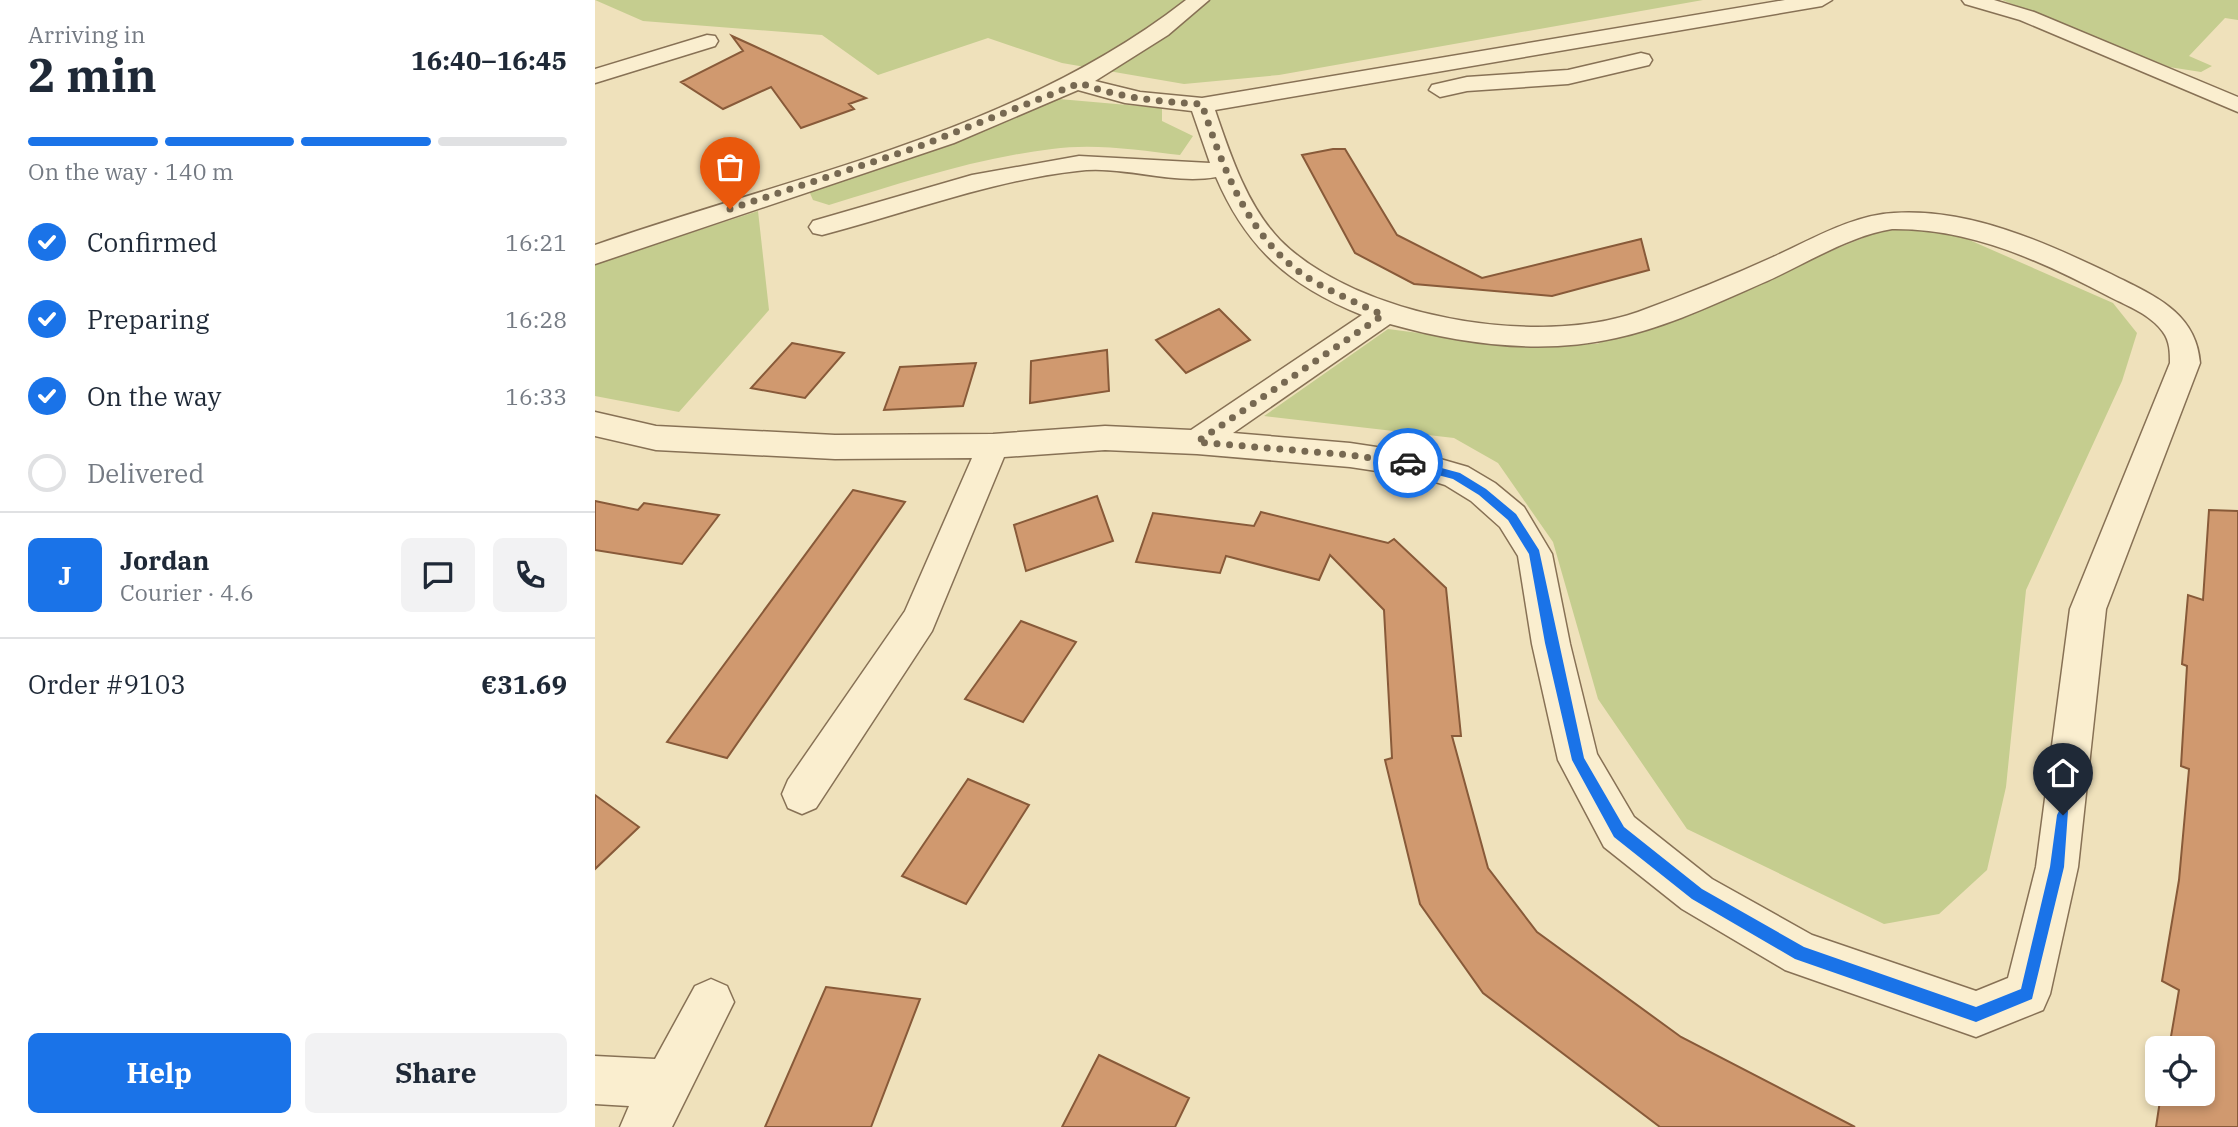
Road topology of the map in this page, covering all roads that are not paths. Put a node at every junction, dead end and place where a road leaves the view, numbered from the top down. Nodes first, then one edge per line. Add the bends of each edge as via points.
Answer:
1 (1199, 0) edge
2 (1822, 0) edge
3 (1972, 0) edge
4 (707, 41) dead end
5 (1577, 41) junction
6 (1641, 60) dead end
7 (1597, 71) junction
8 (595, 75) edge
9 (1080, 83) junction
10 (1440, 90) dead end
11 (2234, 96) edge
12 (1202, 104) junction
13 (1223, 168) junction
14 (822, 227) dead end
15 (595, 255) edge
16 (1383, 315) junction
17 (595, 424) edge
18 (1197, 442) junction
19 (993, 446) junction
20 (802, 794) dead end
21 (711, 1002) dead end
22 (595, 1080) edge
23 (668, 1084) junction
24 (645, 1127) edge

1 - 9 street via 1137,49
2 - 5 street
3 - 11 street via 2027,16
4 - 8 street
5 - 7 street
5 - 12 street
6 - 7 street
7 - 10 street
9 - 12 street via 1105,93 1155,102
9 - 15 street via 915,148
12 - 13 street
13 - 14 street via 1200,172 1079,163 972,183
13 - 16 street via 1269,245 1302,274
16 - 18 street
16 - 18 street via 1466,331 1531,335 1610,330 1689,303 1876,222 1916,220 1975,231 2051,257 2156,310 2179,329 2186,345 2185,363 2088,609 2057,867 2027,994 1976,1014 1801,954 1697,894 1619,832 1578,760 1535,554 1512,517 1483,492 1456,476 1423,466
17 - 19 street via 656,438 835,447
18 - 19 street via 1105,438
19 - 20 street via 919,620
21 - 23 street
22 - 23 street
23 - 24 street

